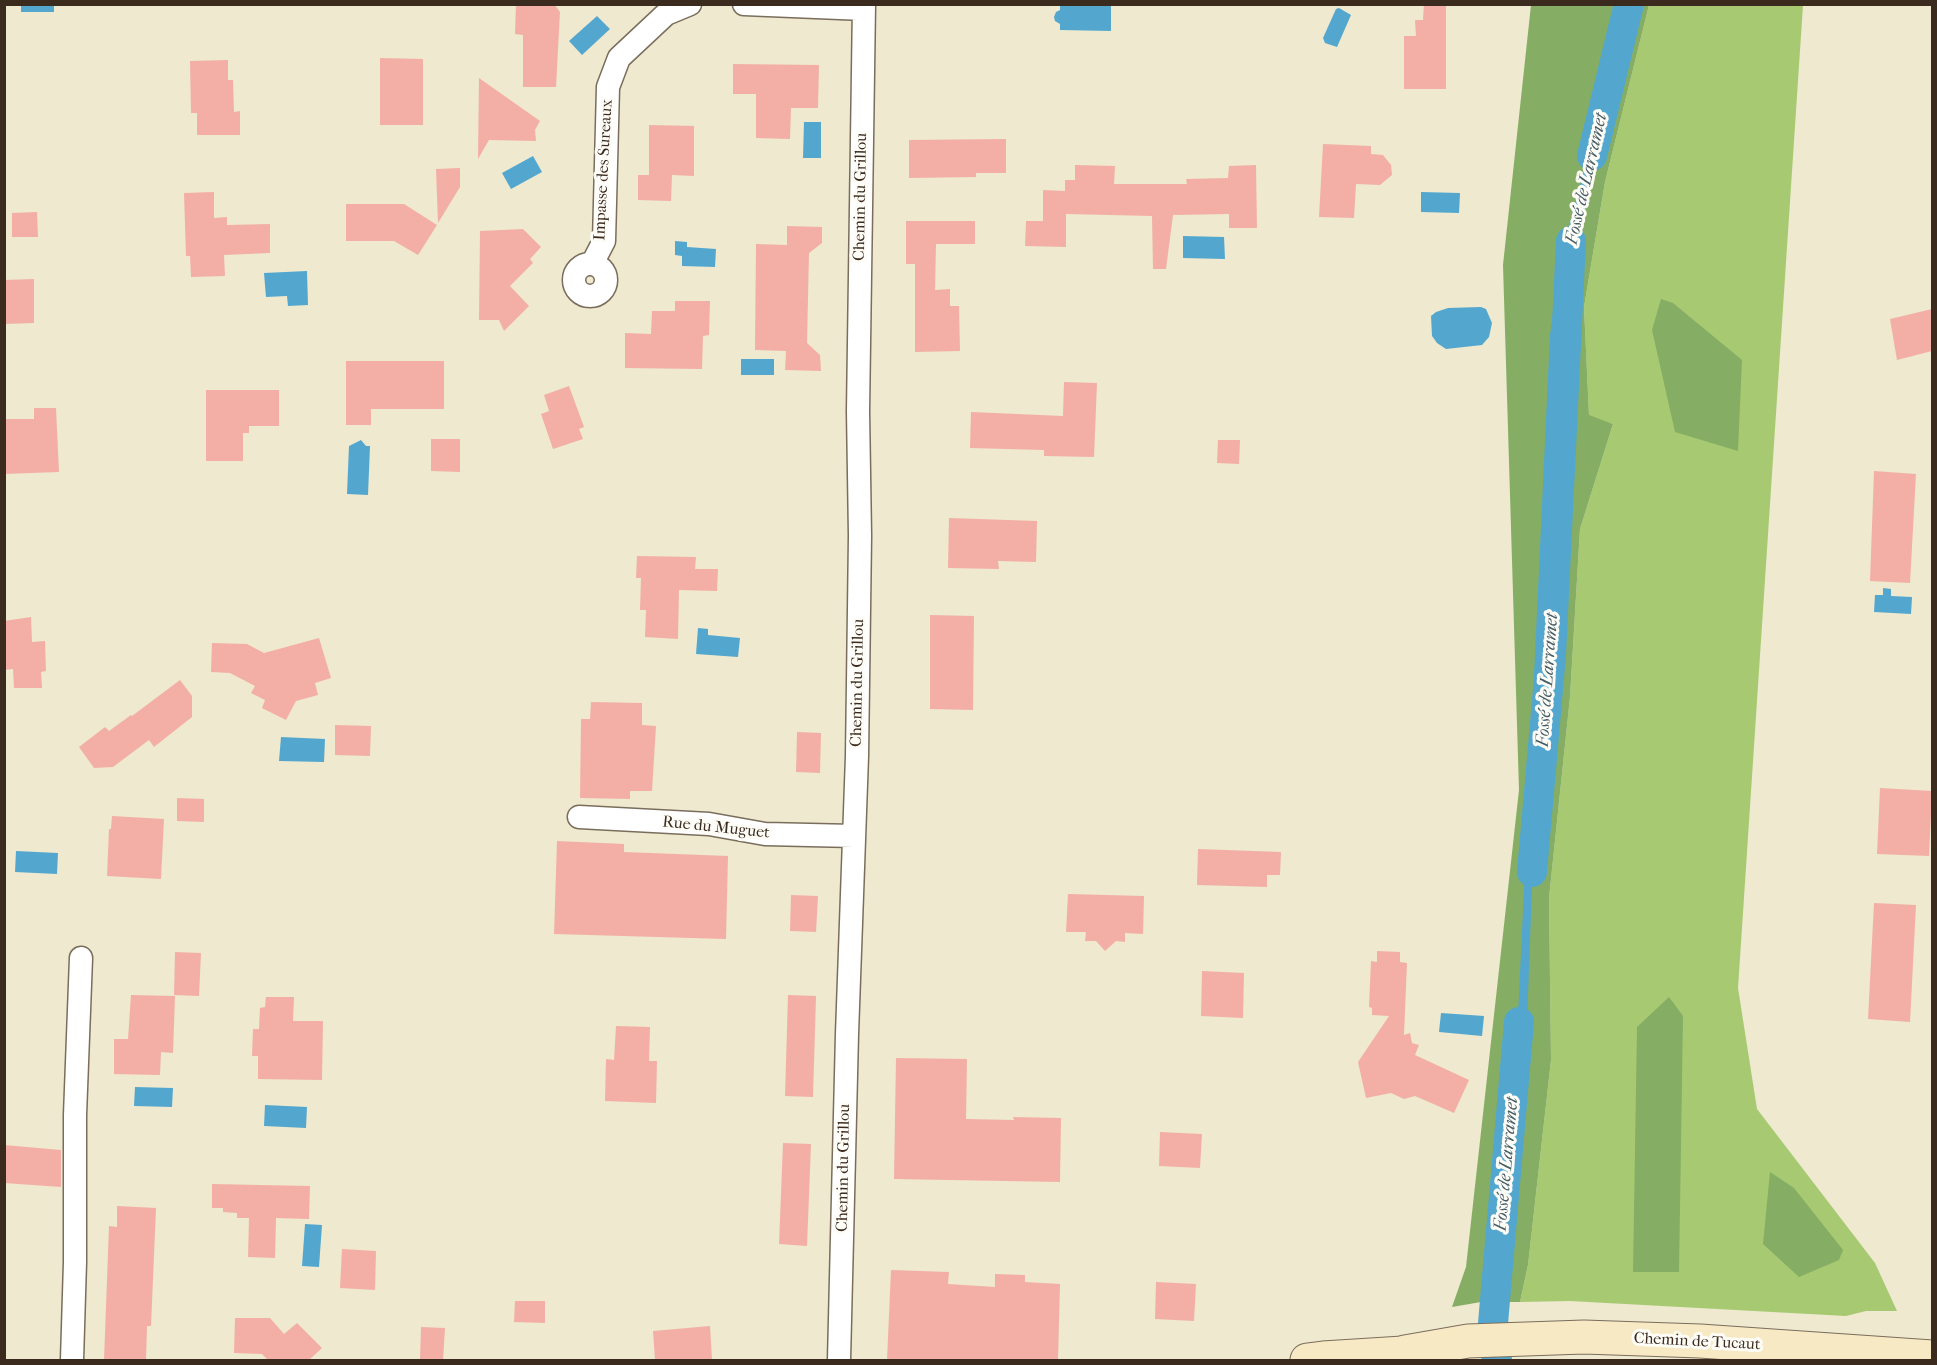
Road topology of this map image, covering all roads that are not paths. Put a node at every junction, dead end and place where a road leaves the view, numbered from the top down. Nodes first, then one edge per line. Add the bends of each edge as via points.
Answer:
1 (690, 4) edge
2 (744, 4) edge
3 (864, 7) edge
4 (592, 264) dead end
5 (579, 817) dead end
6 (854, 836) junction
7 (81, 958) dead end
8 (1393, 1356) edge
9 (1932, 1357) edge
10 (72, 1360) edge
11 (839, 1360) edge
12 (1307, 1360) edge

1 - 4 street, Impasse des Sureaux via 666,14 619,58 608,87 604,241
2 - 3 street
3 - 6 street, Chemin du Grillou
5 - 6 street, Rue du Muguet via 709,824 765,834
6 - 11 street, Chemin du Grillou
7 - 10 street
8 - 9 main road, Chemin de Tucaut via 1482,1340 1584,1337
8 - 12 main road, Chemin de Tucaut

